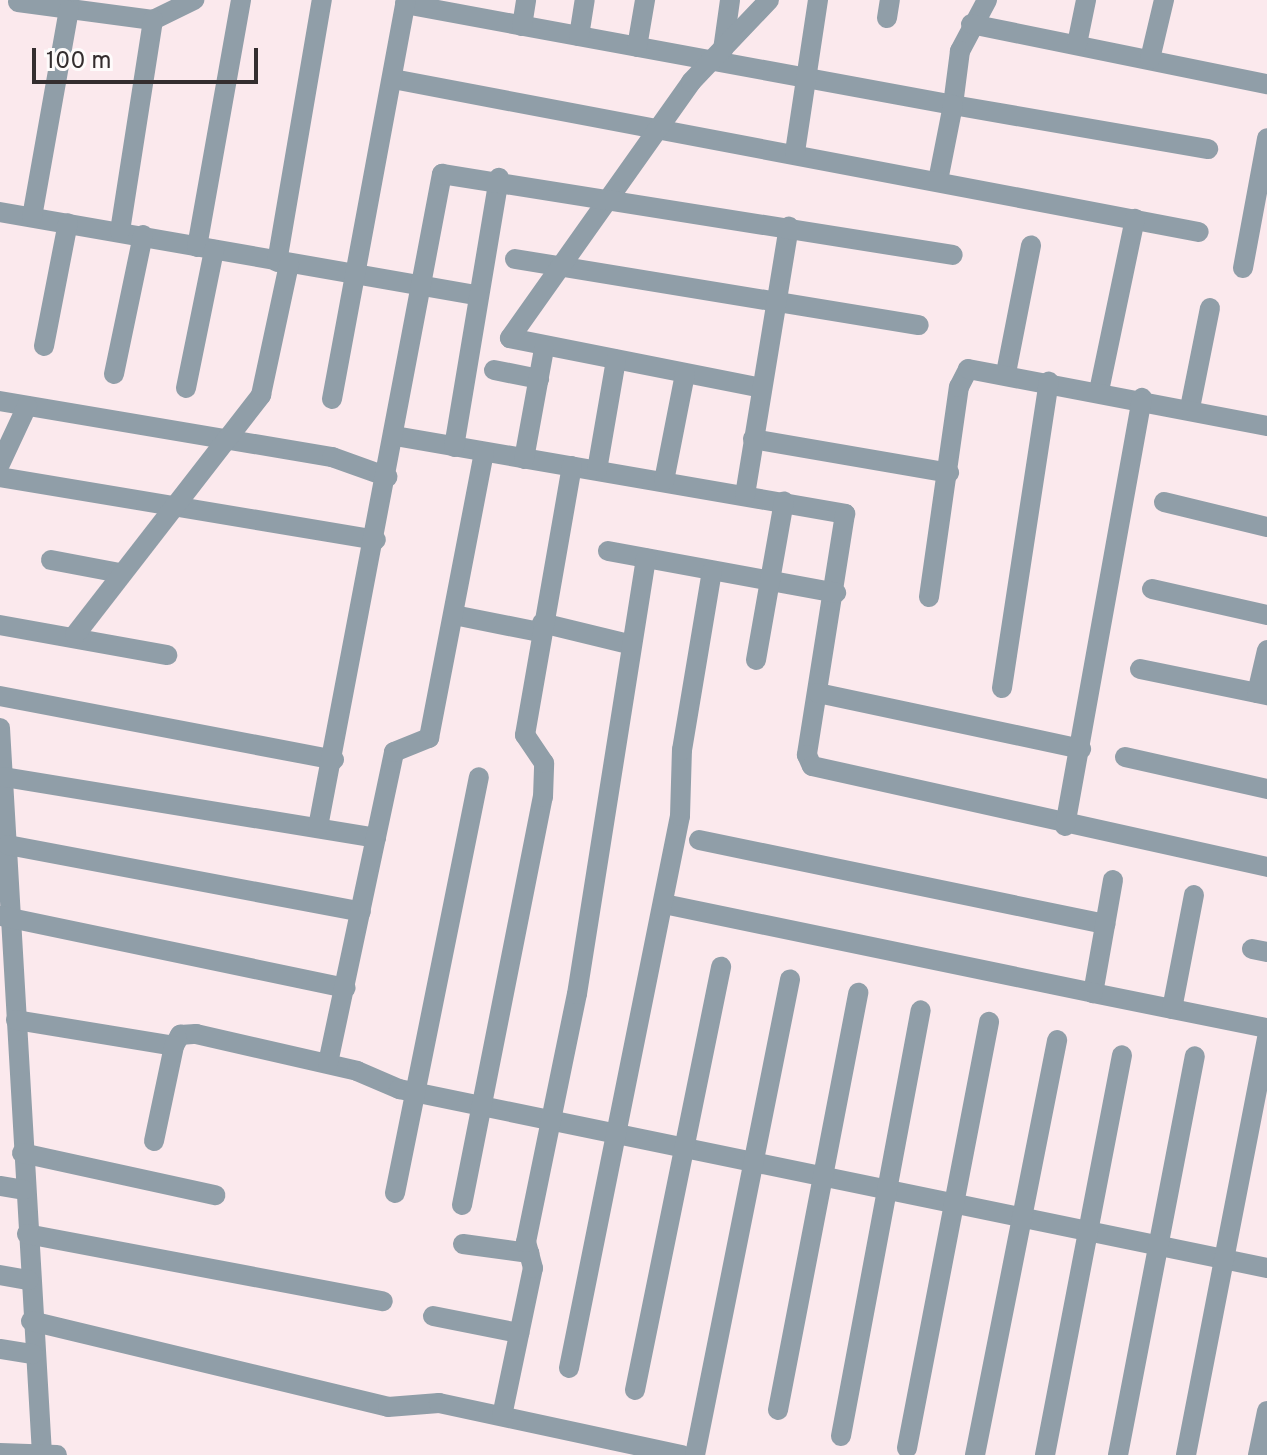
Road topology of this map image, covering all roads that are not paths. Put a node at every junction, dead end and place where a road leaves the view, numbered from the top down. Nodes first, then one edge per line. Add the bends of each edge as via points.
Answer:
1 (194, 0) edge
2 (241, 0) edge
3 (322, 0) edge
4 (526, 0) edge
5 (585, 0) edge
6 (645, 0) edge
7 (730, 0) edge
8 (769, 0) edge
9 (818, 0) edge
10 (987, 0) edge
11 (1086, 0) edge
12 (1164, 0) edge
13 (18, 2) dead end
14 (405, 2) edge
15 (107, 7) edge
16 (457, 7) edge
17 (69, 10) junction
18 (153, 20) junction
19 (971, 24) junction
20 (522, 26) junction
21 (579, 36) junction
22 (1077, 44) junction
23 (637, 47) junction
24 (717, 56) junction
25 (1150, 59) junction
26 (393, 79) junction
27 (805, 79) junction
28 (1267, 84) edge
29 (953, 105) junction
30 (659, 129) junction
31 (1267, 138) edge
32 (1208, 149) dead end
33 (795, 152) junction
34 (499, 178) junction
35 (938, 181) junction
36 (603, 199) junction
37 (0, 212) edge
38 (32, 217) junction
39 (1135, 219) junction
40 (68, 223) junction
41 (789, 227) junction
42 (120, 231) junction
43 (1199, 232) dead end
44 (143, 235) junction
45 (1031, 245) dead end
46 (206, 249) junction
47 (953, 255) dead end
48 (515, 259) dead end
49 (283, 263) junction
50 (559, 265) junction
51 (1243, 268) dead end
52 (356, 275) junction
53 (422, 287) junction
54 (479, 296) junction
55 (776, 301) junction
56 (1210, 308) dead end
57 (919, 325) dead end
58 (44, 346) dead end
59 (544, 349) junction
60 (616, 360) junction
61 (494, 370) dead end
62 (1006, 373) junction
63 (114, 374) dead end
64 (685, 374) junction
65 (539, 379) junction
66 (1049, 382) junction
67 (186, 388) dead end
68 (762, 388) junction
69 (1099, 391) junction
70 (1142, 398) junction
71 (332, 399) dead end
72 (0, 401) edge
73 (27, 406) junction
74 (1190, 408) junction
75 (1267, 426) edge
76 (395, 436) junction
77 (227, 439) junction
78 (753, 439) junction
79 (454, 447) junction
80 (484, 453) junction
81 (524, 459) junction
82 (0, 464) edge
83 (572, 466) junction
84 (597, 470) junction
85 (949, 473) junction
86 (0, 477) edge
87 (388, 477) junction
88 (664, 481) junction
89 (745, 495) junction
90 (784, 501) junction
91 (1164, 502) dead end
92 (176, 503) junction
93 (1267, 527) edge
94 (376, 540) junction
95 (608, 551) dead end
96 (646, 558) junction
97 (51, 560) dead end
98 (712, 571) junction
99 (120, 573) junction
100 (770, 582) junction
101 (1152, 589) dead end
102 (836, 593) junction
103 (929, 597) dead end
104 (454, 615) junction
105 (1267, 615) edge
106 (0, 625) edge
107 (540, 627) junction
108 (75, 635) junction
109 (628, 644) junction
110 (1267, 650) edge
111 (167, 655) dead end
112 (756, 660) dead end
113 (1140, 669) dead end
114 (1002, 688) dead end
115 (818, 693) junction
116 (1262, 694) edge
117 (0, 696) edge
118 (1, 738) edge
119 (1081, 749) junction
120 (1125, 757) dead end
121 (334, 760) junction
122 (4, 777) junction
123 (479, 777) dead end
124 (1267, 789) edge
125 (1065, 826) junction
126 (318, 827) junction
127 (376, 838) junction
128 (699, 840) dead end
129 (8, 845) junction
130 (1267, 867) edge
131 (1113, 880) dead end
132 (1194, 895) dead end
133 (664, 904) junction
134 (361, 912) junction
135 (6, 917) edge
136 (1105, 924) junction
137 (721, 967) dead end
138 (790, 979) dead end
139 (346, 988) junction
140 (8, 990) edge
141 (858, 993) dead end
142 (1093, 993) junction
143 (1172, 1009) junction
144 (921, 1010) dead end
145 (989, 1022) dead end
146 (1267, 1028) edge
147 (11, 1031) edge
148 (1267, 1038) edge
149 (1057, 1040) dead end
150 (174, 1046) junction
151 (1122, 1055) dead end
152 (1195, 1056) dead end
153 (328, 1063) junction
154 (416, 1093) junction
155 (483, 1107) junction
156 (10, 1115) edge
157 (551, 1121) junction
158 (621, 1135) junction
159 (154, 1141) dead end
160 (685, 1149) junction
161 (22, 1153) junction
162 (756, 1164) junction
163 (824, 1175) junction
164 (0, 1186) edge
165 (888, 1188) junction
166 (24, 1190) junction
167 (395, 1193) dead end
168 (215, 1195) dead end
169 (957, 1203) junction
170 (462, 1205) dead end
171 (1026, 1219) junction
172 (1087, 1233) junction
173 (27, 1234) junction
174 (463, 1244) dead end
175 (1156, 1247) junction
176 (529, 1253) junction
177 (1228, 1260) junction
178 (1267, 1268) edge
179 (0, 1275) edge
180 (29, 1280) junction
181 (383, 1301) dead end
182 (433, 1316) dead end
183 (31, 1321) junction
184 (519, 1333) junction
185 (0, 1349) edge
186 (33, 1354) junction
187 (569, 1368) dead end
188 (635, 1390) dead end
189 (778, 1410) dead end
190 (1267, 1411) edge
191 (502, 1416) junction
192 (841, 1436) dead end
193 (907, 1448) dead end
194 (0, 1453) edge
195 (42, 1455) edge
196 (57, 1455) edge
197 (682, 1455) edge
198 (695, 1455) edge
199 (975, 1455) edge
200 (1045, 1455) edge
201 (1118, 1455) edge
202 (1186, 1455) edge
203 (1258, 1455) edge

1 - 18 street
2 - 46 street
3 - 49 street
4 - 20 street
5 - 21 street
6 - 23 street
7 - 24 street
8 - 24 street
9 - 27 street
10 - 19 street
11 - 22 street
12 - 25 street
13 - 17 street
14 - 16 street
14 - 26 street
15 - 17 street
15 - 18 street
16 - 20 street
17 - 38 street
18 - 42 street
19 - 22 street
19 - 29 street
20 - 21 street
21 - 23 street
22 - 25 street
23 - 24 street
24 - 27 street
24 - 30 street
25 - 28 street
26 - 30 street
26 - 52 street
27 - 29 street
27 - 33 street
29 - 32 street
29 - 35 street
30 - 33 street
30 - 36 street
31 - 51 street
33 - 35 street
34 - 36 street
34 - 53 street via 442,174
34 - 54 street
35 - 39 street
36 - 41 street
36 - 50 street
37 - 38 street
38 - 40 street
39 - 43 street
39 - 69 street
40 - 42 street
40 - 58 street
41 - 47 street
41 - 55 street
42 - 44 street
44 - 46 street
44 - 63 street
45 - 62 street
46 - 49 street
46 - 67 street
48 - 50 street
49 - 52 street
49 - 77 street via 265,384
50 - 55 street
50 - 59 street via 510,334 513,343
52 - 53 street
52 - 71 street
53 - 54 street
53 - 76 street
54 - 79 street
55 - 57 street
55 - 68 street
56 - 74 street
59 - 60 street
59 - 65 street
60 - 64 street
60 - 84 street
61 - 65 street
62 - 66 street
62 - 85 street via 978,368 962,375
64 - 68 street
64 - 88 street
65 - 81 street
66 - 69 street
66 - 114 street
68 - 78 street
69 - 70 street
70 - 74 street
70 - 119 street
72 - 73 street
73 - 77 street
73 - 82 street
74 - 75 street
76 - 79 street
76 - 87 street
77 - 87 street via 341,459
77 - 92 street
78 - 85 street
78 - 89 street
79 - 80 street
80 - 81 street
80 - 104 street
81 - 83 street
83 - 84 street
83 - 107 street
84 - 88 street
85 - 103 street
86 - 92 street
87 - 94 street
88 - 89 street
89 - 90 street
90 - 100 street
90 - 102 street via 845,514
91 - 93 street
92 - 94 street
92 - 99 street
94 - 121 street
95 - 96 street
96 - 98 street
96 - 109 street
97 - 99 street
98 - 100 street
98 - 133 street
99 - 108 street
100 - 102 street
100 - 112 street
101 - 105 street
102 - 115 street
104 - 107 street
104 - 127 street via 429,738 394,752
106 - 108 street
107 - 109 street
107 - 155 street via 525,735 544,763 543,797
108 - 111 street
109 - 157 street via 609,808
110 - 116 street
113 - 116 street
115 - 119 street
115 - 125 street via 807,755 812,766
117 - 121 street
118 - 122 street
119 - 125 street
120 - 124 street
121 - 126 street
122 - 126 street
122 - 129 street
123 - 154 street
125 - 130 street
126 - 127 street
127 - 134 street
128 - 136 street
129 - 134 street
129 - 135 street
131 - 136 street
132 - 143 street
133 - 142 street
133 - 158 street
134 - 139 street
135 - 139 street
135 - 140 street
136 - 142 street
137 - 160 street
138 - 162 street
139 - 153 street
140 - 147 street
141 - 163 street
142 - 143 street
143 - 146 street
144 - 165 street
145 - 169 street
147 - 150 street
147 - 156 street
148 - 177 street
149 - 171 street
150 - 153 street via 180,1035 196,1034
150 - 159 street
151 - 172 street
152 - 175 street
153 - 154 street
154 - 155 street
154 - 167 street
155 - 157 street
155 - 170 street
156 - 161 street
157 - 158 street
157 - 176 street
158 - 160 street
158 - 187 street
160 - 162 street
160 - 188 street
161 - 166 street
161 - 168 street
162 - 163 street
162 - 198 street
163 - 165 street
163 - 189 street
164 - 166 street
165 - 169 street
165 - 192 street
166 - 173 street
169 - 171 street
169 - 193 street
171 - 172 street
171 - 199 street
172 - 175 street
172 - 200 street
173 - 180 street
173 - 181 street
174 - 176 street
175 - 177 street
175 - 201 street
176 - 184 street via 533,1268
177 - 178 street
177 - 202 street
179 - 180 street
180 - 183 street
182 - 184 street
183 - 186 street
183 - 191 street via 388,1407 431,1402
184 - 191 street
185 - 186 street
186 - 195 street
190 - 203 street
191 - 197 street
194 - 195 street
195 - 196 street

